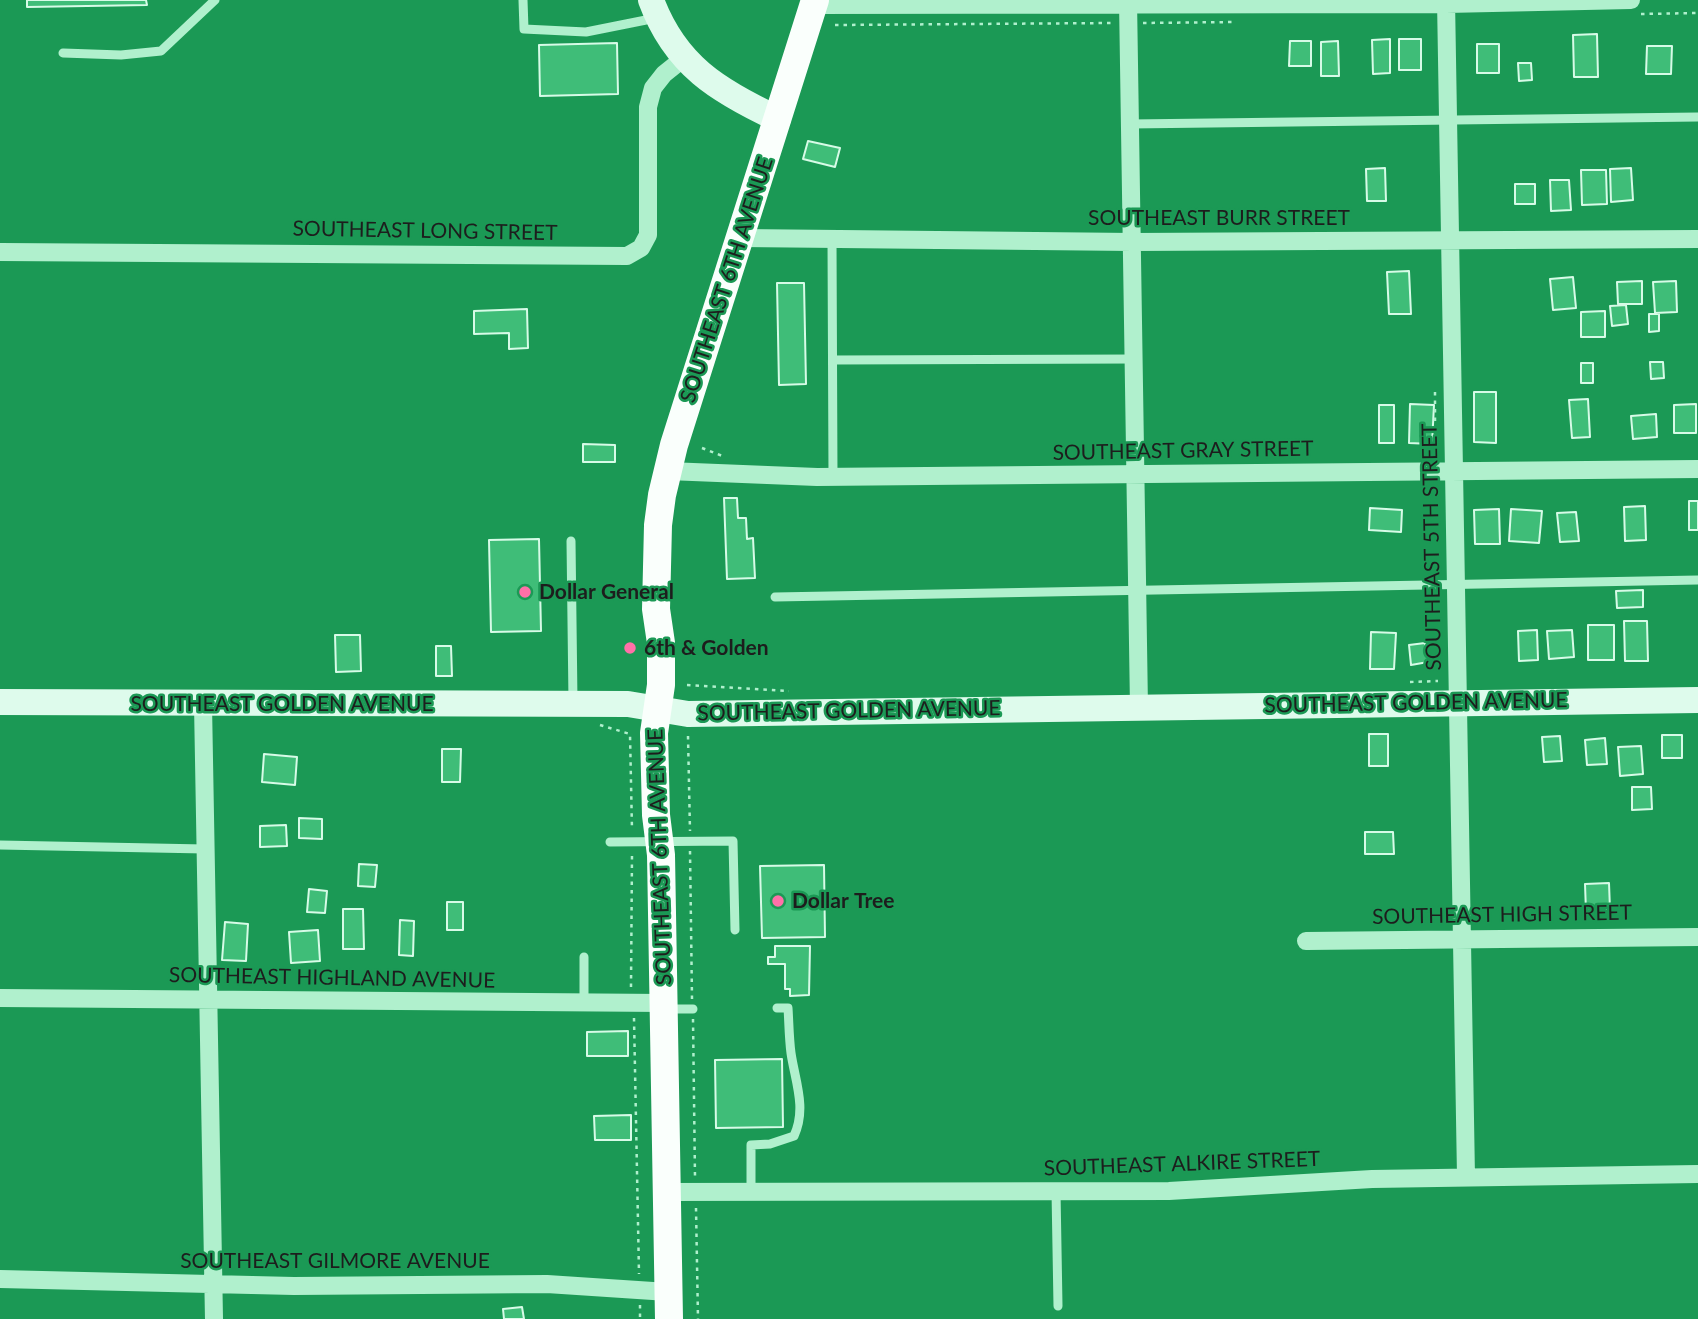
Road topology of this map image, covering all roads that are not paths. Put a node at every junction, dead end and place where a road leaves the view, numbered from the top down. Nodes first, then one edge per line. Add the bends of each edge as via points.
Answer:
1 (215, 0) edge
2 (523, 0) edge
3 (1631, 0) edge
4 (1128, 2) edge
5 (1446, 2) edge
6 (814, 3) edge
7 (654, 9) edge
8 (63, 53) dead end
9 (684, 58) junction
10 (1698, 117) edge
11 (778, 119) junction
12 (1448, 120) junction
13 (1130, 124) junction
14 (741, 238) junction
15 (1698, 239) edge
16 (832, 240) junction
17 (1450, 240) junction
18 (1133, 242) junction
19 (0, 252) edge
20 (1134, 359) junction
21 (833, 360) junction
22 (1698, 469) edge
23 (668, 471) junction
24 (1454, 471) junction
25 (1134, 475) junction
26 (833, 477) junction
27 (571, 541) dead end
28 (1698, 580) edge
29 (1455, 583) junction
30 (1138, 593) junction
31 (775, 597) dead end
32 (1698, 700) edge
33 (0, 702) edge
34 (1458, 702) junction
35 (203, 704) junction
36 (573, 704) junction
37 (1139, 707) junction
38 (657, 709) junction
39 (610, 842) dead end
40 (645, 842) junction
41 (0, 845) edge
42 (205, 849) junction
43 (735, 930) dead end
44 (1698, 937) edge
45 (1463, 938) junction
46 (1306, 941) dead end
47 (584, 957) dead end
48 (0, 998) edge
49 (209, 1000) junction
50 (584, 1004) junction
51 (664, 1006) junction
52 (777, 1008) dead end
53 (693, 1009) road end
54 (1698, 1174) edge
55 (1465, 1176) junction
56 (751, 1191) junction
57 (1056, 1191) junction
58 (667, 1192) junction
59 (0, 1279) edge
60 (214, 1283) junction
61 (669, 1306) edge
62 (1058, 1306) dead end
63 (214, 1319) edge

1 - 8 lane via 161,51
2 - 7 lane via 524,29 586,32
3 - 5 street
4 - 5 street
4 - 6 street
4 - 13 street
5 - 12 street, SOUTHEAST 5TH STREET
6 - 11 main road, SOUTHEAST 6TH AVENUE
7 - 9 street
9 - 11 street via 728,94
9 - 19 street, SOUTHEAST LONG STREET via 664,74 650,96 648,235 641,248 627,256
10 - 12 lane
11 - 14 main road, SOUTHEAST 6TH AVENUE
12 - 13 lane
12 - 17 street, SOUTHEAST 5TH STREET
13 - 18 street
14 - 16 street, SOUTHEAST BURR STREET
14 - 23 main road, SOUTHEAST 6TH AVENUE
15 - 17 street, SOUTHEAST BURR STREET
16 - 18 street, SOUTHEAST BURR STREET
16 - 21 lane
17 - 18 street, SOUTHEAST BURR STREET
17 - 24 street, SOUTHEAST 5TH STREET
18 - 20 street
20 - 21 lane
20 - 25 street
21 - 26 lane
22 - 24 street, SOUTHEAST GRAY STREET
23 - 26 street, SOUTHEAST GRAY STREET
23 - 38 main road, SOUTHEAST 6TH AVENUE via 657,525 656,610 661,643
24 - 25 street, SOUTHEAST GRAY STREET
24 - 29 street, SOUTHEAST 5TH STREET
25 - 26 street, SOUTHEAST GRAY STREET
25 - 30 street
27 - 36 lane
28 - 29 lane
29 - 30 lane
29 - 34 street, SOUTHEAST 5TH STREET
30 - 31 lane
30 - 37 street
32 - 34 street, SOUTHEAST GOLDEN AVENUE
33 - 35 street, SOUTHEAST GOLDEN AVENUE
34 - 37 street, SOUTHEAST GOLDEN AVENUE
34 - 45 street, SOUTHEAST 5TH STREET
35 - 36 street, SOUTHEAST GOLDEN AVENUE
35 - 42 street
36 - 38 street, SOUTHEAST GOLDEN AVENUE
37 - 38 street, SOUTHEAST GOLDEN AVENUE via 688,714
38 - 40 main road, SOUTHEAST 6TH AVENUE
39 - 40 lane
40 - 43 lane via 733,841
40 - 51 main road, SOUTHEAST 6TH AVENUE
41 - 42 lane
42 - 49 street
44 - 45 street, SOUTHEAST HIGH STREET
45 - 46 street, SOUTHEAST HIGH STREET
45 - 55 street, SOUTHEAST 5TH STREET
47 - 50 lane
48 - 49 street, SOUTHEAST HIGHLAND AVENUE
49 - 50 street, SOUTHEAST HIGHLAND AVENUE
49 - 60 street
50 - 51 street, SOUTHEAST HIGHLAND AVENUE
51 - 53 lane
51 - 58 main road, SOUTHEAST 6TH AVENUE
52 - 56 lane via 788,1008 800,1123 794,1136 751,1145
54 - 55 street, SOUTHEAST ALKIRE STREET
55 - 57 street, SOUTHEAST ALKIRE STREET via 1169,1191
56 - 57 street, SOUTHEAST ALKIRE STREET
56 - 58 street, SOUTHEAST ALKIRE STREET
57 - 62 lane
58 - 61 main road, SOUTHEAST 6TH AVENUE
59 - 60 street, SOUTHEAST GILMORE AVENUE
60 - 61 street, SOUTHEAST GILMORE AVENUE via 547,1284 640,1293
60 - 63 street

